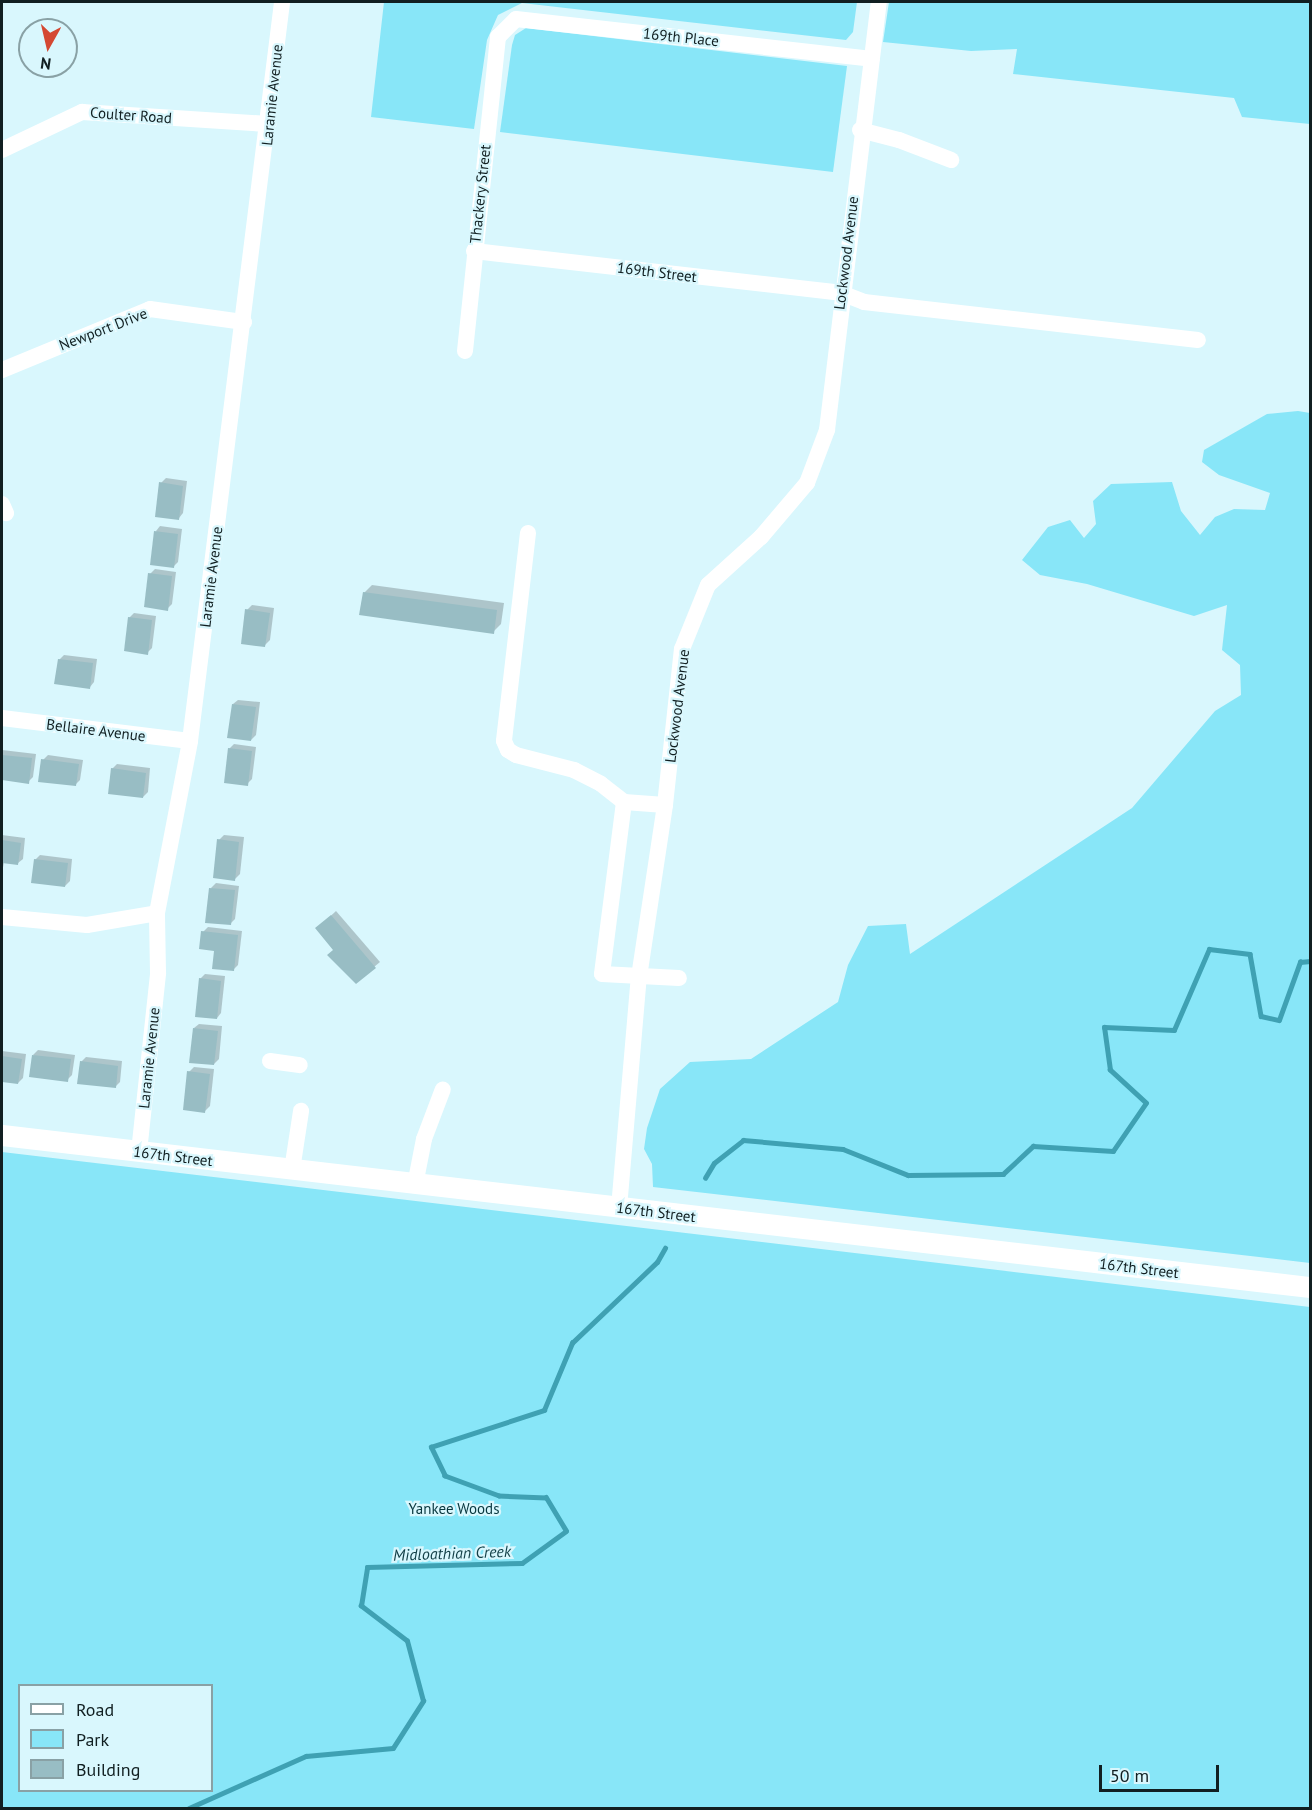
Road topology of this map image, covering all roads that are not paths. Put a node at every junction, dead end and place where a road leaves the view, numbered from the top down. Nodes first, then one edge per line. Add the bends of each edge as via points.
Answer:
1 (282, 2) edge
2 (879, 2) edge
3 (498, 37) joint
4 (872, 59) junction
5 (269, 124) junction
6 (860, 130) junction
7 (2, 150) edge
8 (951, 160) dead end
9 (474, 251) junction
10 (841, 293) junction
11 (244, 322) junction
12 (1198, 340) dead end
13 (465, 351) dead end
14 (2, 370) edge
15 (528, 533) dead end
16 (2, 718) edge
17 (190, 741) junction
18 (624, 802) junction
19 (665, 805) junction
20 (157, 913) junction
21 (2, 917) edge
22 (639, 977) junction
23 (679, 978) dead end
24 (270, 1061) dead end
25 (300, 1065) dead end
26 (443, 1089) dead end
27 (301, 1110) dead end
28 (2, 1135) edge
29 (139, 1152) junction
30 (292, 1170) junction
31 (415, 1185) junction
32 (619, 1208) junction
33 (1311, 1287) edge

1 - 5 street, Laramie Avenue
2 - 4 street, Lockwood Avenue
3 - 4 street, 169th Place via 516,19
3 - 9 street, Thackery Street
4 - 6 street, Lockwood Avenue
5 - 7 street, Coulter Road via 82,112
5 - 11 street, Laramie Avenue
6 - 8 street
6 - 10 street, Lockwood Avenue
9 - 10 street, 169th Street
9 - 13 street, Thackery Street
10 - 12 street, 169th Street via 864,302
10 - 19 street, Lockwood Avenue via 827,430 807,483 761,537 708,585 690,624 682,649
11 - 14 street, Newport Drive via 150,309
11 - 17 street, Laramie Avenue
15 - 18 street via 504,741 508,750 574,770
16 - 17 street, Bellaire Avenue
17 - 20 street, Laramie Avenue
18 - 19 street
18 - 22 street via 602,974
19 - 22 street, Lockwood Avenue
20 - 21 street via 87,926
20 - 29 street, Laramie Avenue via 158,973
22 - 23 street
22 - 32 street, Lockwood Avenue
24 - 25 street
26 - 31 street via 424,1139
27 - 30 street
28 - 29 main road, 167th Street
29 - 30 main road, 167th Street
30 - 31 main road, 167th Street
31 - 32 main road, 167th Street
32 - 33 main road, 167th Street

